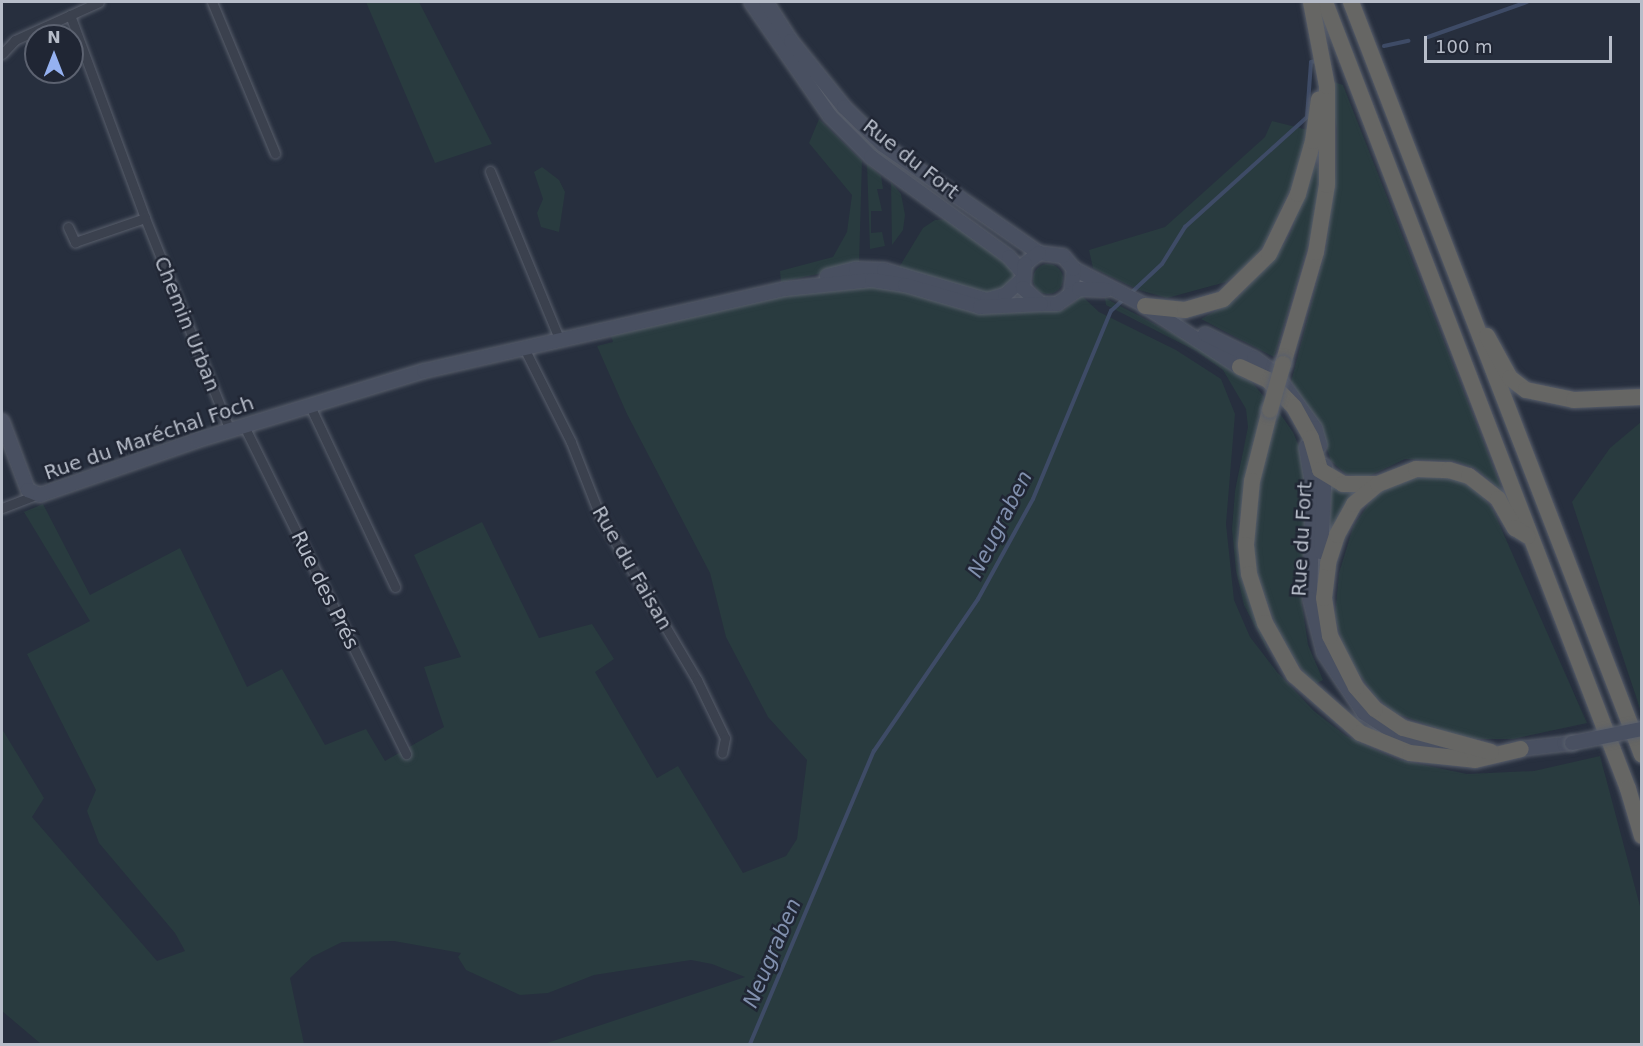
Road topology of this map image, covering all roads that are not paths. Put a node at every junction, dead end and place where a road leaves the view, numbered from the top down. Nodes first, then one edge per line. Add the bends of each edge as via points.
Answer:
1 (99, 2) edge
2 (212, 2) edge
3 (751, 2) edge
4 (766, 2) edge
5 (1311, 2) edge
6 (1325, 2) edge
7 (1351, 2) edge
8 (70, 15) junction
9 (2, 54) edge
10 (1324, 56) junction
11 (275, 153) dead end
12 (490, 171) dead end
13 (144, 218) junction
14 (68, 227) dead end
15 (1039, 253) junction
16 (1074, 269) junction
17 (1022, 276) junction
18 (785, 289) junction
19 (1111, 291) junction
20 (1071, 293) junction
21 (1041, 304) junction
22 (1139, 304) junction
23 (1472, 320) junction
24 (560, 341) junction
25 (524, 348) junction
26 (1240, 367) junction
27 (1641, 397) edge
28 (310, 406) junction
29 (2, 421) edge
30 (237, 428) junction
31 (1326, 474) junction
32 (1378, 484) junction
33 (36, 495) junction
34 (2, 508) edge
35 (1530, 538) junction
36 (395, 587) dead end
37 (1324, 653) junction
38 (1641, 729) edge
39 (1521, 749) junction
40 (1491, 752) junction
41 (722, 753) dead end
42 (406, 754) dead end
43 (1641, 755) edge
44 (1641, 836) edge

1 - 8 street
2 - 11 street
3 - 17 main road, Rue du Fort via 838,124 871,157 1009,257
4 - 15 main road, Rue du Fort via 844,107 883,145
5 - 10 highway
6 - 35 highway
7 - 23 highway
8 - 9 street via 15,40
8 - 13 street, Chemin Urban
10 - 22 highway via 1306,166 1287,221 1269,254 1223,299 1185,310
10 - 39 highway, bridge via 1329,146 1323,218 1252,481 1246,545 1249,574 1265,623 1294,675 1360,733 1410,753 1475,760
12 - 24 street
13 - 14 street via 75,242
13 - 30 street, Chemin Urban
15 - 16 main road, Rue du Fort via 1063,256
15 - 17 main road
16 - 19 main road, Rue du Fort
16 - 20 main road
17 - 18 main road, Rue du Maréchal Foch via 1005,296 987,300 879,270 846,271
17 - 21 main road, Rue du Fort via 1027,295
18 - 21 main road, Rue du Maréchal Foch via 872,280 905,285 980,307
18 - 24 main road, Rue du Maréchal Foch
19 - 20 main road, Rue du Fort via 1086,288
19 - 22 main road, Rue du Fort
20 - 21 main road, Rue du Fort via 1058,304
22 - 26 main road, Rue du Fort
22 - 31 main road, Rue du Fort via 1254,358 1276,374 1315,428
23 - 27 highway via 1490,339 1510,378 1526,390 1574,400
23 - 43 highway
24 - 25 main road, Rue du Maréchal Foch
25 - 28 main road, Rue du Maréchal Foch via 424,371
25 - 41 street, Rue du Faisan via 571,442 600,516 698,680 725,738
26 - 31 highway via 1268,380 1294,407 1311,438 1320,470
26 - 37 main road, Rue du Fort via 1279,399 1299,427 1308,452 1313,521 1310,599
28 - 30 main road, Rue du Maréchal Foch
28 - 36 street
29 - 33 main road via 25,484
30 - 33 main road, Rue du Maréchal Foch
30 - 42 street, Rue des Prés
31 - 32 highway via 1343,484
31 - 37 main road, Rue du Fort via 1317,599
32 - 35 highway via 1416,469 1449,470 1469,476 1498,499 1515,528
32 - 40 highway via 1354,504 1336,535 1328,563 1324,598 1339,658 1375,708 1402,728
33 - 34 street, Rue du Maréchal Foch
35 - 44 highway via 1628,789
37 - 40 main road, Rue du Fort via 1357,705 1384,729 1441,749
38 - 39 main road, Rue du Fort, bridge
39 - 40 main road, Rue du Fort

